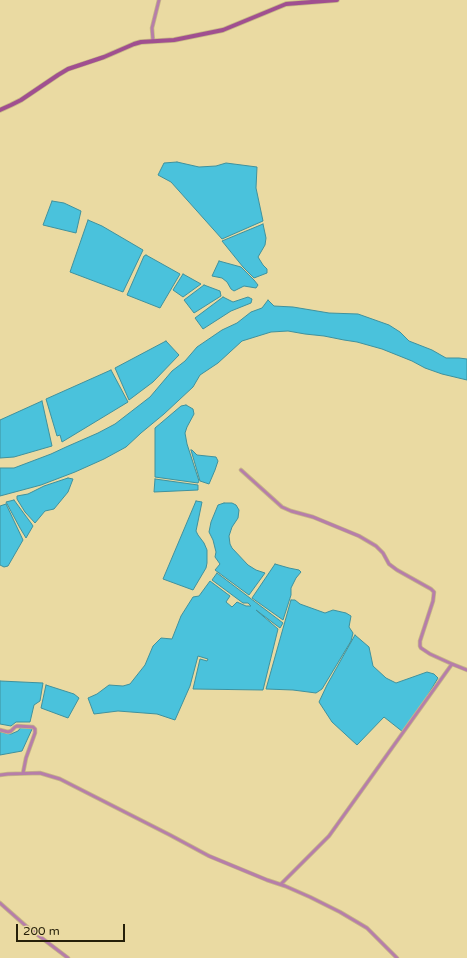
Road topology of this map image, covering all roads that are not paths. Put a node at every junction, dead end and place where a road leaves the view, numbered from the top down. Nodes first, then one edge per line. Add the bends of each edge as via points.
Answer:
1 (159, 0) edge
2 (337, 0) edge
3 (153, 41) junction
4 (0, 110) edge
5 (241, 470) dead end
6 (452, 664) junction
7 (467, 670) edge
8 (0, 730) edge
9 (24, 774) junction
10 (0, 775) edge
11 (281, 884) junction
12 (0, 903) edge
13 (68, 958) edge
14 (398, 958) edge

1 - 3 street via 152,28
2 - 3 street via 286,4 223,30 174,40
3 - 4 street via 134,44 68,69
5 - 6 street via 282,507 359,536 376,546 397,570 431,589 434,592 433,601 420,646 430,654
6 - 7 street
6 - 11 street via 329,836
8 - 9 street via 11,732 17,726 35,729
9 - 10 street
9 - 11 street via 40,774 60,779 209,856
11 - 14 street via 367,928
12 - 13 street

